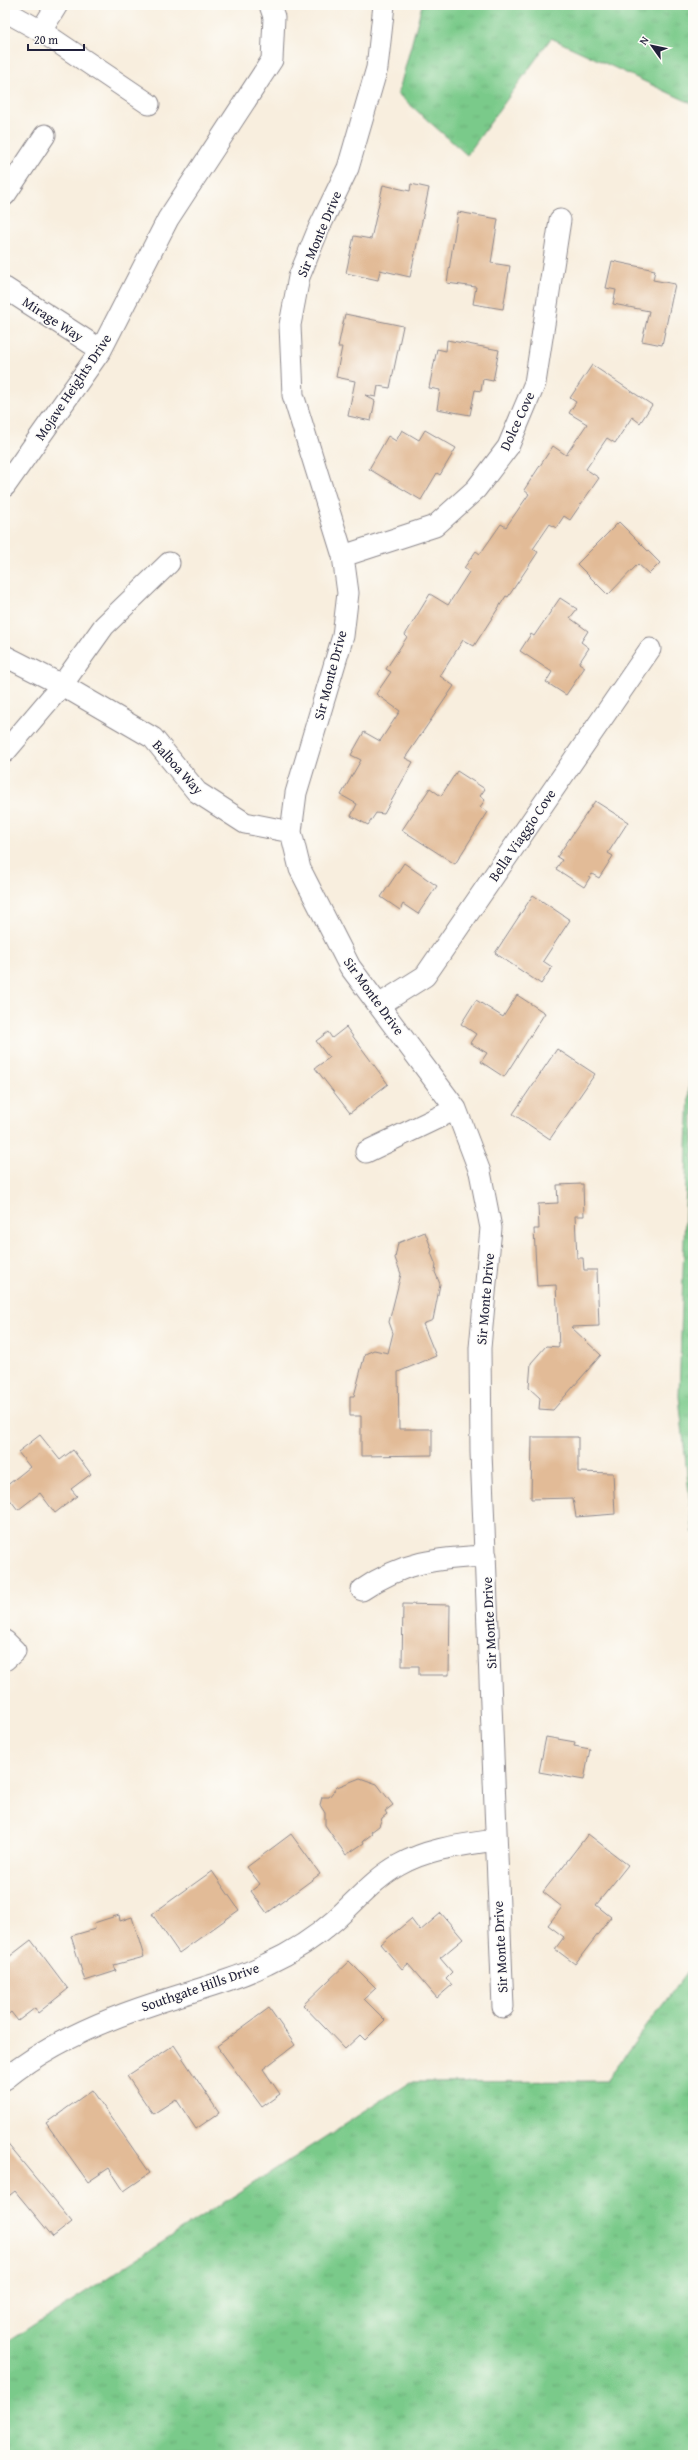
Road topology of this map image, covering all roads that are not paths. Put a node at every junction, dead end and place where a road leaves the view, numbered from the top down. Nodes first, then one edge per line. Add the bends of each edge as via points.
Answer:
1 (58, 5) edge
2 (270, 5) edge
3 (384, 5) edge
4 (5, 11) edge
5 (41, 31) junction
6 (149, 104) dead end
7 (44, 134) dead end
8 (5, 194) edge
9 (560, 220) dead end
10 (5, 288) edge
11 (101, 350) junction
12 (5, 486) edge
13 (343, 556) junction
14 (169, 563) dead end
15 (650, 649) dead end
16 (5, 656) edge
17 (62, 685) junction
18 (5, 752) edge
19 (291, 832) junction
20 (379, 1005) junction
21 (456, 1109) junction
22 (366, 1152) dead end
23 (486, 1556) junction
24 (362, 1590) dead end
25 (495, 1840) junction
26 (503, 2007) dead end
27 (5, 2079) edge

1 - 5 street
2 - 11 street, Mojave Heights Drive via 274,17 272,60 168,219
3 - 13 street, Sir Monte Drive via 377,68 348,168 299,277 290,325 293,395
4 - 5 street
5 - 6 street
7 - 8 street
9 - 13 street, Dolce Cove via 535,383 508,447 476,489 435,526
10 - 11 street, Mirage Way
11 - 12 street, Mojave Heights Drive
13 - 19 street, Sir Monte Drive via 348,593 343,636 296,793
14 - 17 street via 104,626
15 - 20 street, Bella Viaggio Cove via 425,976
16 - 17 street, Balboa Way
17 - 18 street
17 - 19 street, Balboa Way via 153,738 197,792 245,823
19 - 20 street, Sir Monte Drive via 300,869 350,968
20 - 21 street, Sir Monte Drive
21 - 22 street
21 - 23 street, Sir Monte Drive via 480,1172 491,1228 480,1348
23 - 24 street via 437,1558 410,1565
23 - 25 street, Sir Monte Drive
25 - 26 street, Sir Monte Drive
25 - 27 street, Southgate Hills Drive via 440,1849 411,1858 385,1874 334,1921 268,1964 232,1979 101,2023 52,2047

